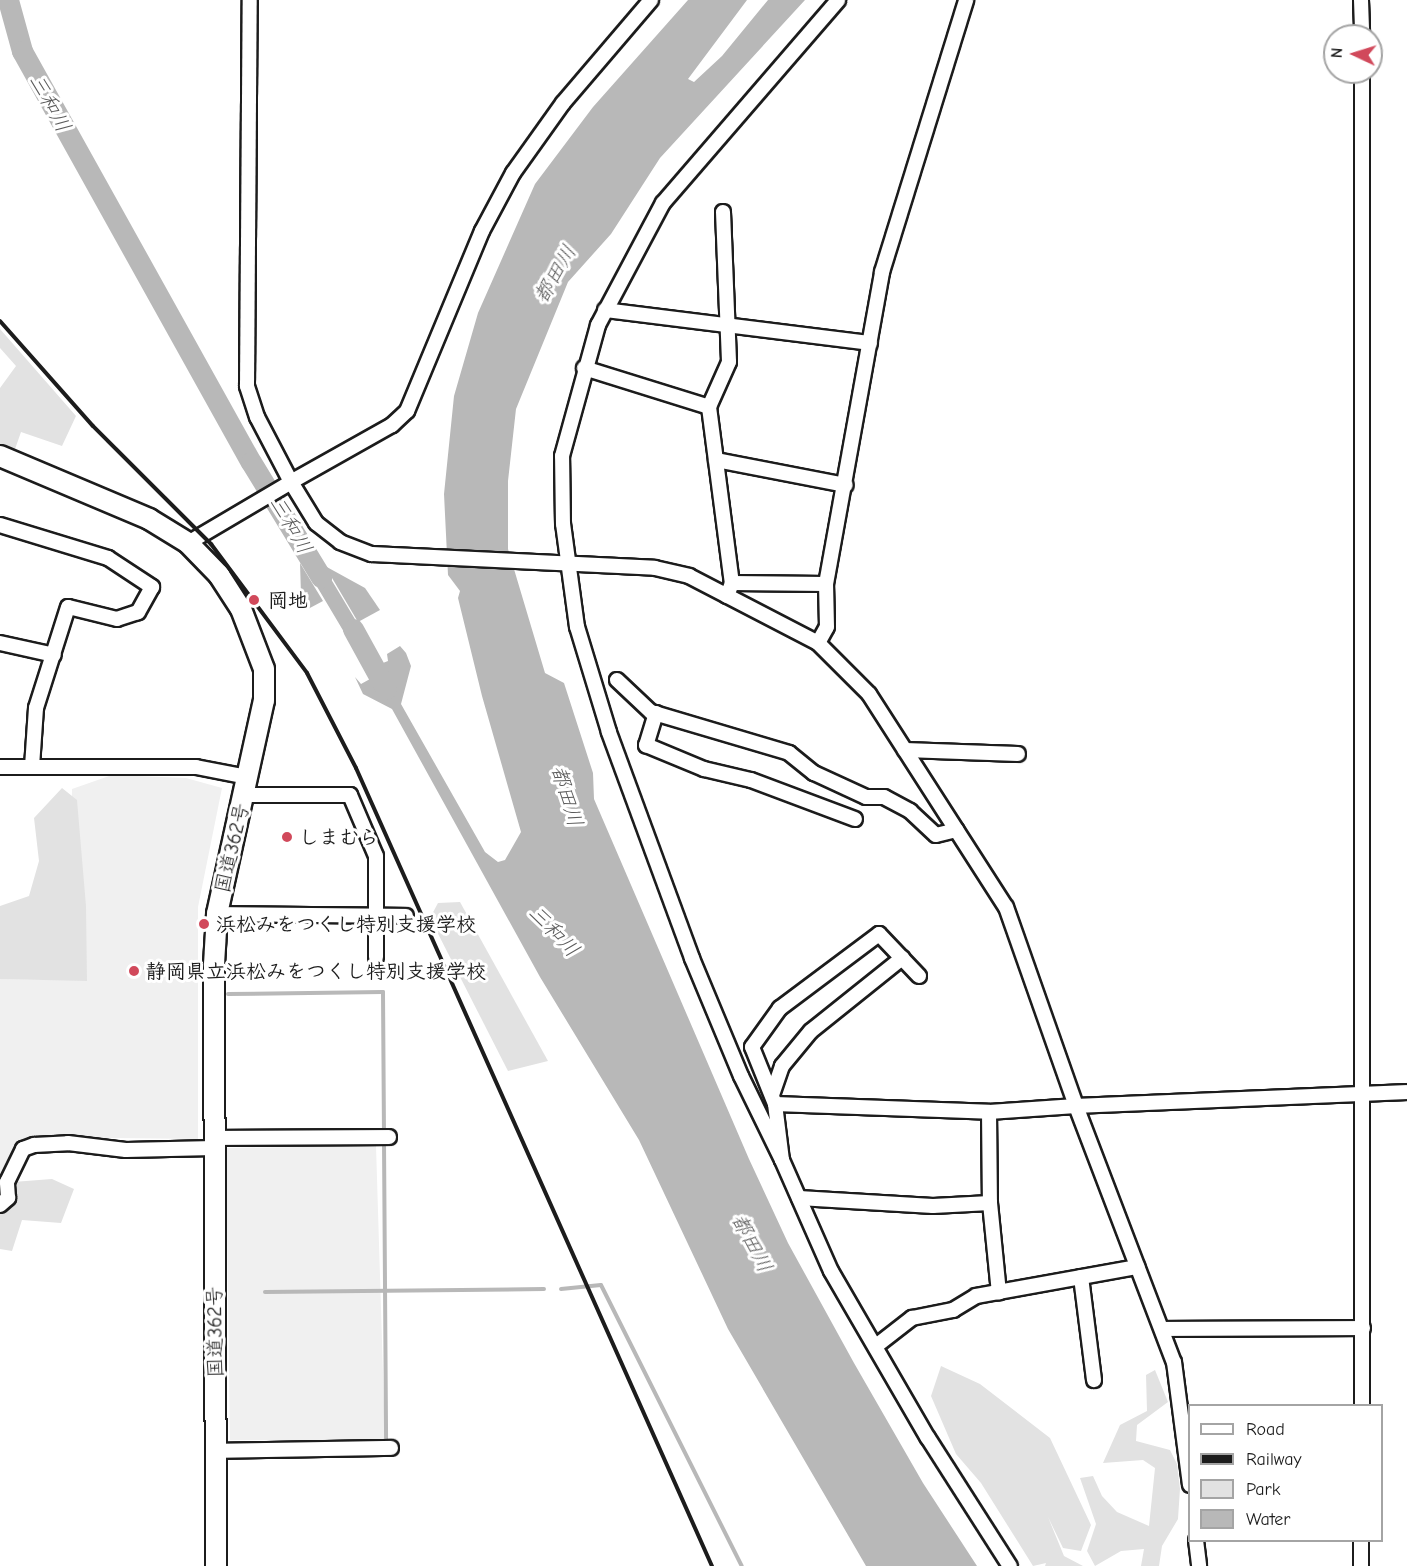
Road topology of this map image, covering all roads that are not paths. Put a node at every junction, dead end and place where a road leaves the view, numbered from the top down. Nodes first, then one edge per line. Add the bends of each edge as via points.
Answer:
1 (250, 0) edge
2 (838, 0) edge
3 (966, 0) edge
4 (1361, 0) edge
5 (646, 3) edge
6 (1362, 24) edge
7 (1362, 84) edge
8 (723, 212) dead end
9 (605, 310) junction
10 (729, 327) junction
11 (870, 343) junction
12 (584, 368) junction
13 (710, 406) junction
14 (0, 456) edge
15 (716, 460) junction
16 (287, 484) junction
17 (846, 485) junction
18 (0, 525) edge
19 (188, 543) junction
20 (565, 564) junction
21 (826, 584) junction
22 (730, 590) junction
23 (0, 643) edge
24 (818, 643) junction
25 (54, 655) junction
26 (617, 680) dead end
27 (656, 713) junction
28 (905, 750) junction
29 (1018, 754) dead end
30 (32, 766) junction
31 (0, 767) edge
32 (834, 782) junction
33 (246, 786) junction
34 (823, 807) junction
35 (855, 819) dead end
36 (956, 830) junction
37 (217, 914) junction
38 (376, 915) junction
39 (406, 916) dead end
40 (375, 957) dead end
41 (902, 958) junction
42 (919, 976) dead end
43 (1407, 1092) edge
44 (1363, 1095) junction
45 (773, 1100) junction
46 (1076, 1106) junction
47 (989, 1112) junction
48 (389, 1137) dead end
49 (214, 1143) junction
50 (782, 1160) junction
51 (799, 1198) junction
52 (990, 1203) junction
53 (0, 1205) edge
54 (1137, 1267) junction
55 (1081, 1277) junction
56 (999, 1293) junction
57 (1363, 1328) junction
58 (1162, 1329) junction
59 (876, 1346) junction
60 (1094, 1380) dead end
61 (1362, 1404) edge
62 (391, 1448) dead end
63 (216, 1451) junction
64 (1188, 1470) edge
65 (1196, 1542) edge
66 (1361, 1542) edge
67 (216, 1566) edge
68 (1010, 1566) edge
69 (1198, 1566) edge
70 (1361, 1566) edge

1 - 16 street via 247,386
2 - 9 street via 663,203
3 - 11 street via 882,272
4 - 6 street
5 - 16 street via 563,103 513,173 482,231 406,411 392,425
7 - 44 street
8 - 10 street
9 - 10 street
9 - 12 street
10 - 11 street
10 - 13 street via 729,362
11 - 17 street
12 - 13 street
12 - 20 street via 562,456
13 - 15 street
14 - 19 highway, 国道362号 via 149,519
15 - 17 street
15 - 22 street
16 - 19 street
16 - 20 street via 316,523 340,542 372,554
17 - 21 street
18 - 25 street via 108,558 152,587 138,612 117,619 68,607
19 - 33 highway, 国道362号 via 219,575 241,609 264,669 264,700
20 - 22 street via 656,568
20 - 50 street via 577,627 619,762 692,958 741,1076
21 - 22 street
21 - 24 street via 826,627
22 - 24 street
23 - 25 street
24 - 28 street via 869,694
25 - 30 street via 36,708
26 - 27 street
27 - 32 street via 789,753 814,773
27 - 34 street via 646,745 704,769 751,780
28 - 29 street
28 - 36 street
30 - 31 street
30 - 33 street via 196,767
32 - 34 street
32 - 36 street via 866,797 884,797 910,811 936,835
33 - 37 highway, 国道362号
33 - 38 street via 350,795 376,856
34 - 35 street
36 - 46 street via 1006,907
37 - 38 street
37 - 49 highway, 国道362号
38 - 39 street
38 - 40 street
41 - 42 street
41 - 45 street via 811,1031 782,1066
41 - 45 street via 879,934 780,1008 752,1047
43 - 44 street
44 - 46 street
44 - 57 street
45 - 47 street
45 - 50 street
46 - 47 street
46 - 54 street
47 - 52 street
48 - 49 street
49 - 53 street via 126,1150 68,1143 34,1145 23,1149 7,1182 8,1198
49 - 63 highway, 国道362号
50 - 51 street
51 - 52 street via 933,1206
51 - 59 street via 831,1271
52 - 56 street
54 - 55 street
54 - 58 street
55 - 56 street
55 - 60 street
56 - 59 street via 976,1296 953,1310 912,1318
57 - 58 street
57 - 61 street
58 - 64 street via 1174,1362
59 - 68 street via 928,1438
62 - 63 street
63 - 67 highway, 国道362号
65 - 69 street
66 - 70 street

